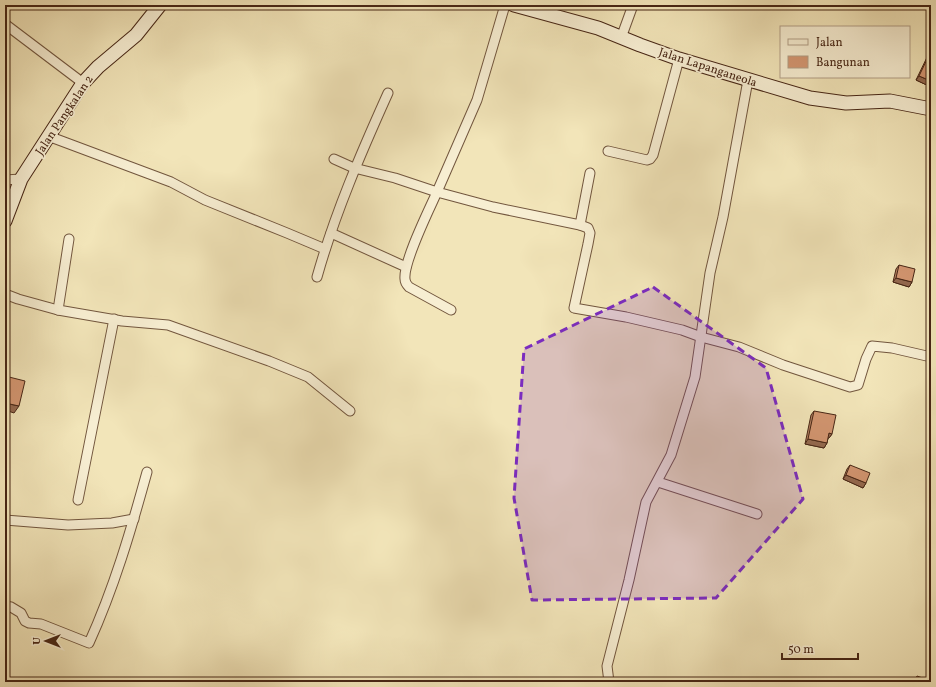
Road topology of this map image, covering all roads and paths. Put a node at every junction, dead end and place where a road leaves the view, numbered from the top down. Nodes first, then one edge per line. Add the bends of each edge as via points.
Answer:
1 (160, 5) edge
2 (505, 5) edge
3 (514, 5) edge
4 (633, 5) edge
5 (5, 24) edge
6 (621, 38) junction
7 (679, 59) junction
8 (748, 80) junction
9 (82, 83) junction
10 (388, 92) dead end
11 (931, 109) edge
12 (48, 136) junction
13 (608, 151) dead end
14 (334, 159) dead end
15 (354, 168) junction
16 (590, 173) dead end
17 (5, 180) edge
18 (21, 180) junction
19 (437, 192) junction
20 (5, 221) edge
21 (580, 225) junction
22 (332, 232) junction
23 (69, 239) dead end
24 (325, 249) junction
25 (406, 267) junction
26 (317, 277) dead end
27 (5, 294) edge
28 (58, 310) junction
29 (451, 310) dead end
30 (114, 320) junction
31 (701, 337) junction
32 (931, 357) edge
33 (350, 411) dead end
34 (148, 472) dead end
35 (658, 482) junction
36 (78, 500) dead end
37 (757, 514) dead end
38 (134, 519) junction
39 (5, 520) edge
40 (5, 606) edge
41 (609, 682) edge

1 - 9 street, Jalan Pangkalan 2 via 136,35
2 - 19 street via 477,100
3 - 6 street, Jalan Lapanganeola via 598,28
4 - 6 street
5 - 9 street
6 - 7 street, Jalan Lapanganeola
7 - 8 street, Jalan Lapanganeola
7 - 13 street via 650,159
8 - 11 street, Jalan Lapanganeola via 824,100 846,103 890,101
8 - 31 street via 710,273
9 - 12 street, Jalan Pangkalan 2
10 - 15 street
12 - 18 street, Jalan Pangkalan 2
12 - 24 street via 171,182 205,200
14 - 15 street
15 - 19 street
15 - 22 street
16 - 21 street
17 - 18 street
18 - 20 street, Jalan Pangkalan 2
19 - 21 street via 493,207
19 - 25 street
21 - 31 street via 588,228 590,233 574,308 652,322
22 - 24 street
22 - 25 street
23 - 28 street
24 - 26 street
25 - 29 street via 406,284
27 - 28 street
28 - 30 street
30 - 33 street via 168,325 269,361 308,377
30 - 36 street
31 - 32 street via 739,347 783,365 850,387 858,385 872,346
31 - 35 street via 695,377 671,455
34 - 38 street
35 - 37 street
35 - 41 street via 646,502 607,666
38 - 39 street via 112,524 68,526
38 - 40 street via 101,617 89,643 42,624 29,623 21,614

